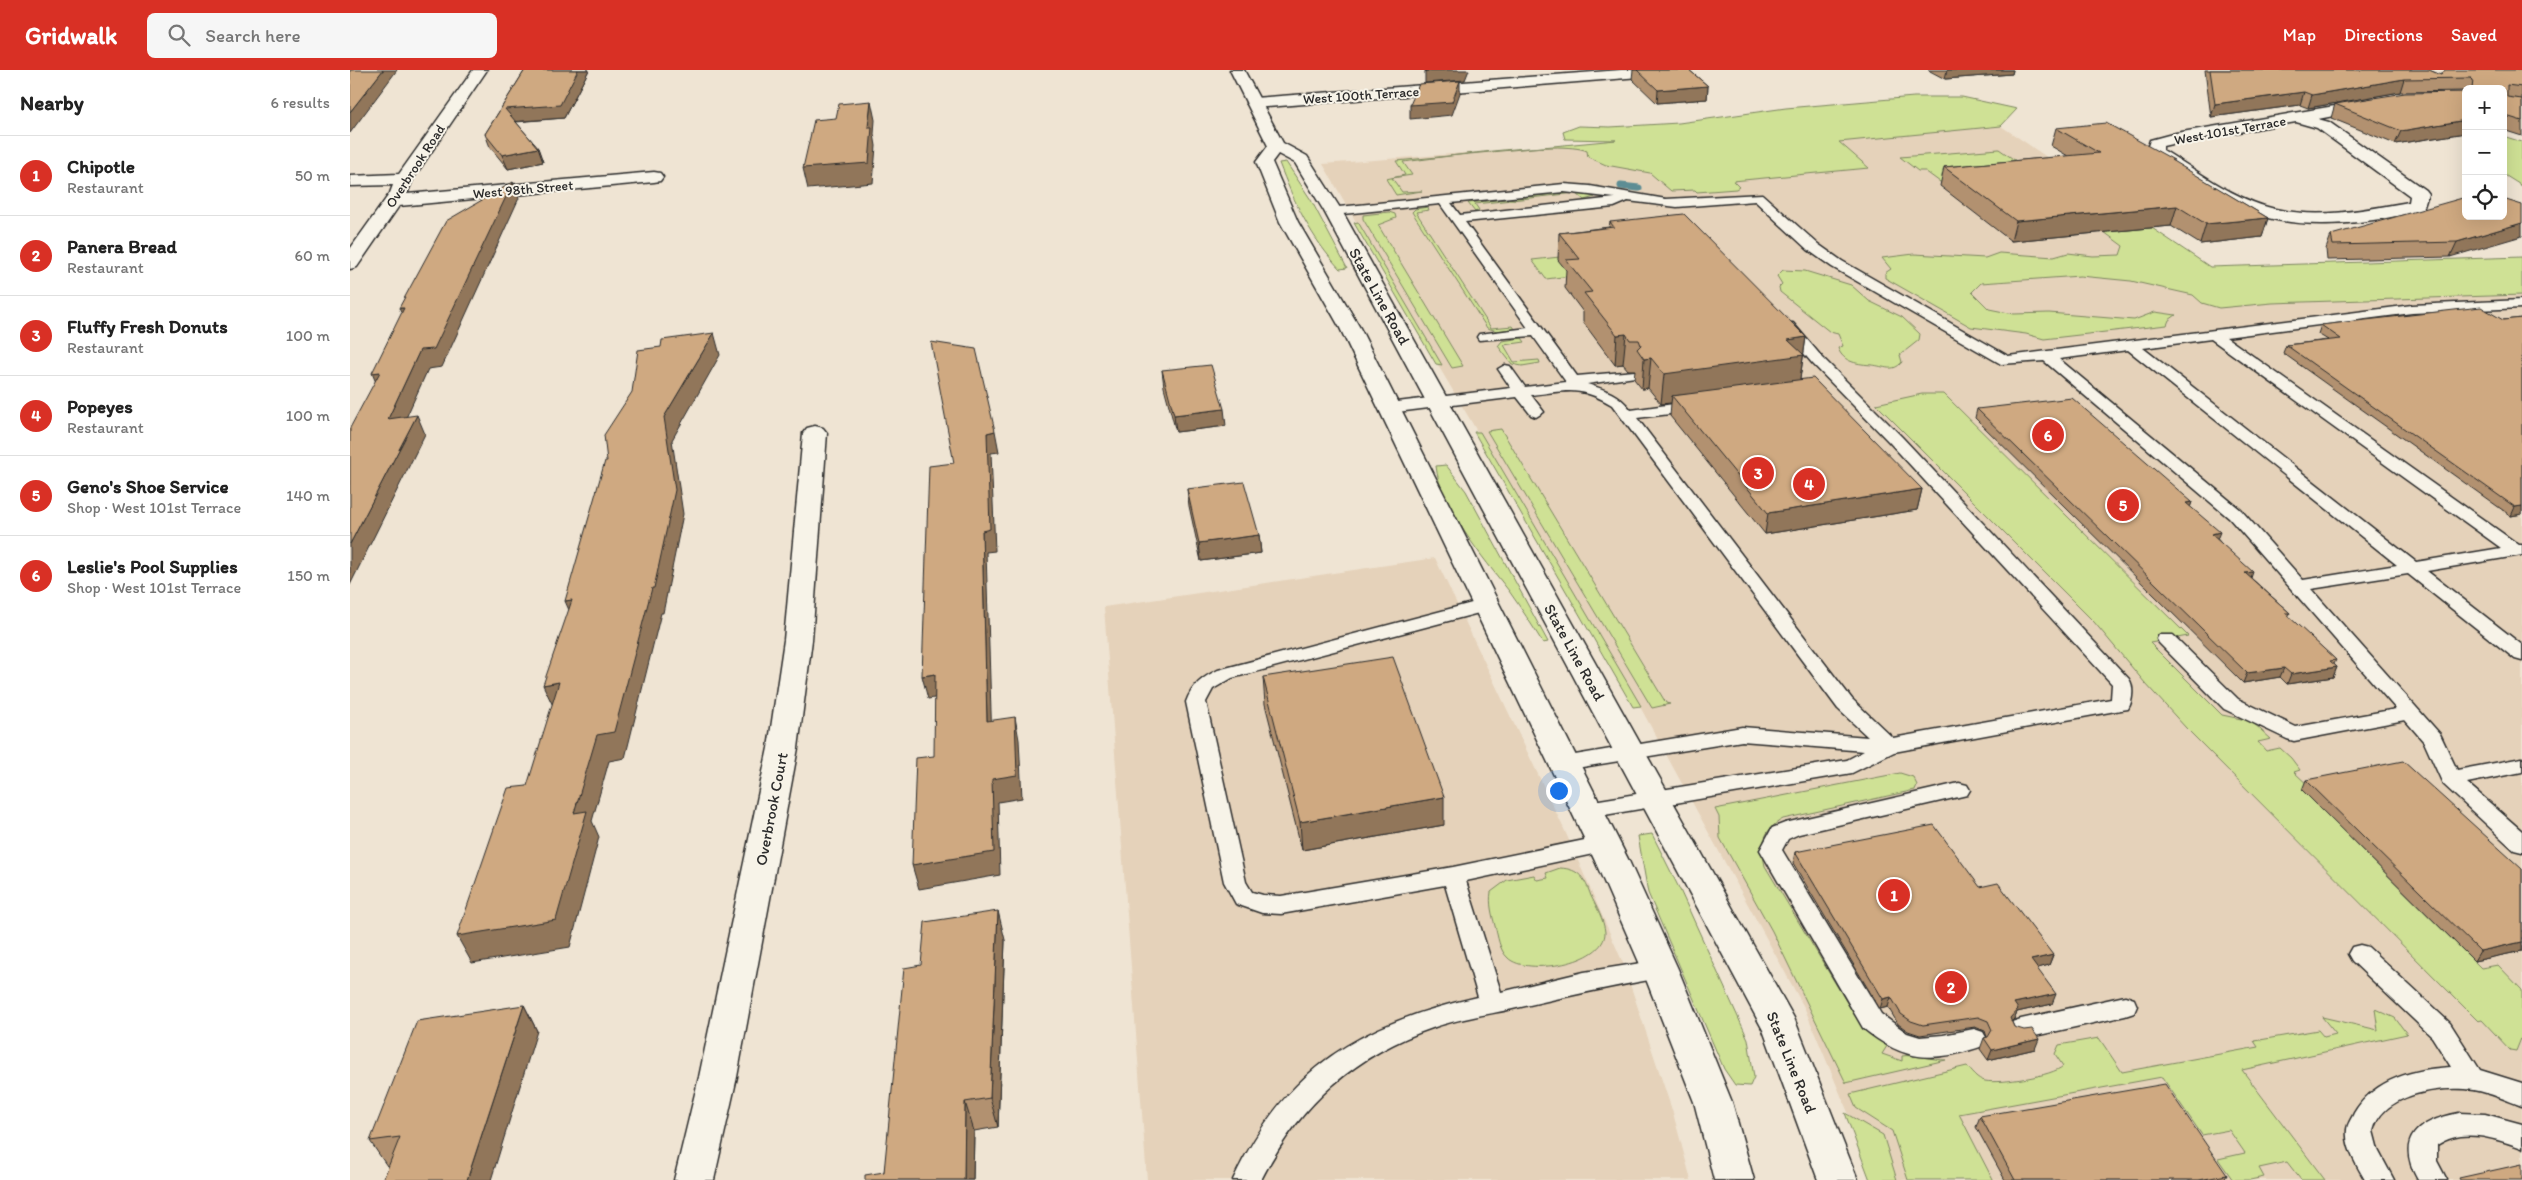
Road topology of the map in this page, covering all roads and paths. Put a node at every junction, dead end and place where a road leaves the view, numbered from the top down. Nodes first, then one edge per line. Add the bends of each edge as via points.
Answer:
1 (480, 70) edge
2 (1237, 70) edge
3 (1677, 70) edge
4 (1559, 75) edge
5 (1254, 103) junction
6 (2382, 103) edge
7 (2299, 118) junction
8 (1276, 146) junction
9 (654, 177) dead end
10 (404, 179) junction
11 (350, 181) edge
12 (1626, 197) junction
13 (1444, 200) junction
14 (393, 202) junction
15 (1669, 203) junction
16 (1333, 210) junction
17 (1683, 217) edge
18 (1457, 219) junction
19 (350, 263) edge
20 (2522, 304) edge
21 (1775, 313) edge
22 (1537, 331) junction
23 (2213, 334) junction
24 (1484, 337) dead end
25 (2131, 345) junction
26 (2047, 356) junction
27 (1505, 369) dead end
28 (1630, 374) edge
29 (1574, 383) junction
30 (1843, 386) junction
31 (1823, 388) edge
32 (1521, 391) junction
33 (1438, 402) junction
34 (1707, 404) edge
35 (1389, 408) junction
36 (1536, 412) dead end
37 (1627, 415) junction
38 (815, 433) dead end
39 (2519, 551) edge
40 (2414, 568) junction
41 (2298, 586) junction
42 (1487, 605) junction
43 (2166, 639) dead end
44 (2522, 655) edge
45 (2410, 713) junction
46 (1889, 746) junction
47 (1630, 752) junction
48 (1564, 763) junction
49 (2522, 765) edge
50 (2450, 779) junction
51 (1960, 790) dead end
52 (1656, 799) junction
53 (1587, 810) junction
54 (1604, 844) junction
55 (2522, 844) edge
56 (1453, 875) junction
57 (2360, 954) dead end
58 (1660, 970) junction
59 (1492, 1003) junction
60 (2125, 1006) dead end
61 (2021, 1029) edge
62 (1974, 1039) dead end
63 (2472, 1079) junction
64 (2522, 1095) edge
65 (2522, 1136) edge
66 (694, 1180) edge
67 (1247, 1180) edge
68 (1734, 1180) edge
69 (1838, 1180) edge
70 (2380, 1180) edge
71 (2433, 1180) edge

1 - 10 street, Overbrook Road
2 - 5 street
3 - 4 street, West 100th Terrace
4 - 5 street, West 100th Terrace
5 - 8 street
6 - 7 street, West 101st Terrace
7 - 7 street, West 101st Terrace via 2176,138 2156,143 2154,152 2251,207 2290,217 2368,215 2417,206 2420,194 2404,182 2323,125
8 - 16 street, State Line Road via 1300,160
8 - 35 street via 1264,162 1289,222 1350,328
9 - 14 street, West 98th Street
10 - 11 street
10 - 14 street, Overbrook Road
12 - 13 lane via 1579,188
12 - 15 lane
12 - 18 lane via 1614,203
13 - 16 lane
13 - 18 lane
14 - 19 street, Overbrook Road
15 - 17 lane
15 - 26 lane via 1758,197 1837,264 2006,361
16 - 33 street, State Line Road
18 - 22 lane
20 - 23 lane via 2412,309
21 - 30 lane
22 - 24 lane
22 - 29 lane
23 - 25 lane
23 - 39 lane
25 - 26 lane
25 - 40 lane
26 - 41 lane via 2235,514
27 - 32 lane
28 - 29 lane
29 - 32 lane
29 - 37 lane via 1604,394 1617,402
30 - 31 lane
30 - 46 lane via 2122,683 2121,704
32 - 33 lane
32 - 36 lane
33 - 35 lane
33 - 47 street, State Line Road
34 - 37 lane
35 - 42 street
37 - 46 lane via 1845,704
38 - 66 street, Overbrook Court via 798,640 783,748 718,1077
39 - 40 lane
40 - 41 lane
40 - 44 lane
41 - 45 lane
42 - 48 street
42 - 56 lane via 1225,674 1207,683 1199,691 1196,702 1234,882 1244,898 1262,904 1281,905
43 - 45 lane via 2231,704 2294,734
45 - 50 lane via 2433,739
46 - 47 lane via 1742,734
46 - 52 lane via 1852,766
47 - 48 lane
47 - 52 street, State Line Road
48 - 53 street
49 - 50 lane
50 - 55 lane
51 - 62 lane via 1793,828 1780,834 1771,850 1872,1021 1902,1045 1940,1047
52 - 53 lane
52 - 69 street, State Line Road via 1781,1029
53 - 54 street
54 - 56 lane
54 - 58 street
56 - 59 lane
57 - 63 lane via 2441,1030
58 - 59 lane via 1584,982
58 - 68 street via 1713,1102
59 - 67 lane via 1423,1021 1376,1041 1330,1070 1288,1112
60 - 61 lane
63 - 64 lane via 2491,1082
63 - 70 lane via 2432,1080 2391,1090 2372,1105 2360,1129 2366,1156
65 - 71 lane via 2477,1123 2433,1132 2424,1139 2423,1163

